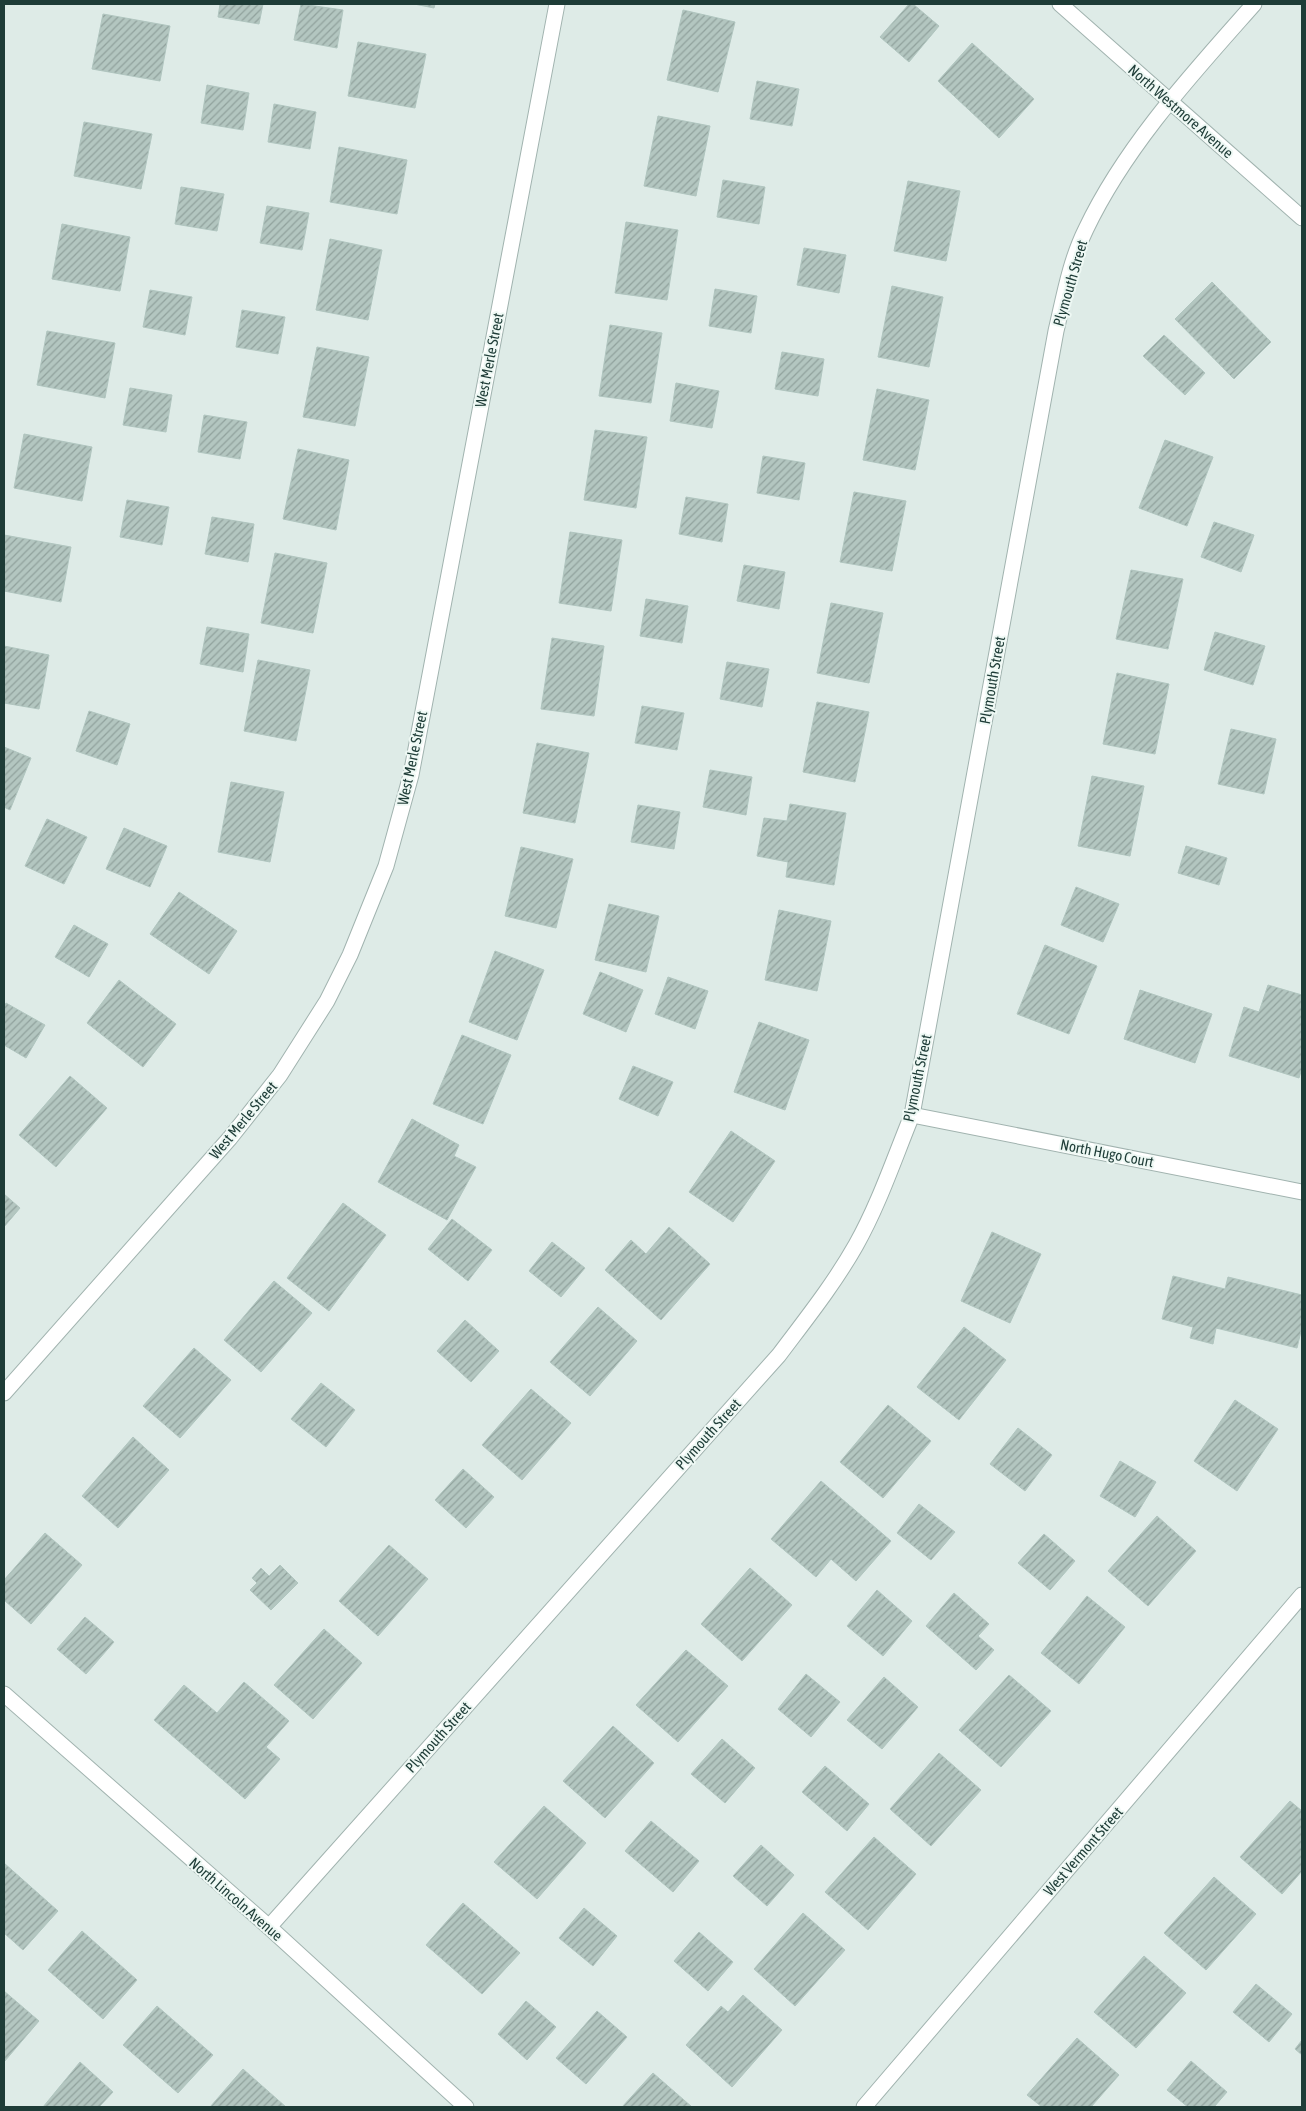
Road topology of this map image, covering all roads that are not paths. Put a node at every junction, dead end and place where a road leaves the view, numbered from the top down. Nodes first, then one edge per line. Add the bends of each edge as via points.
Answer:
1 (557, 4) edge
2 (1060, 4) edge
3 (1254, 4) edge
4 (1169, 100) junction
5 (1302, 218) edge
6 (912, 1115) junction
7 (1302, 1192) edge
8 (4, 1393) edge
9 (1302, 1595) edge
10 (4, 1694) edge
11 (269, 1927) junction
12 (466, 2107) edge
13 (864, 2107) edge

1 - 8 street, West Merle Street via 410,775 382,875 331,994 280,1075 230,1138
2 - 4 street, North Westmore Avenue
3 - 4 street, Plymouth Street
4 - 5 street, North Westmore Avenue
4 - 6 street, Plymouth Street via 1109,186 1085,229 1072,266 1054,340
6 - 7 street, North Hugo Court
6 - 11 street, Plymouth Street via 856,1245 831,1286 779,1355
9 - 13 street, West Vermont Street
10 - 11 street, North Lincoln Avenue
11 - 12 street, North Lincoln Avenue

